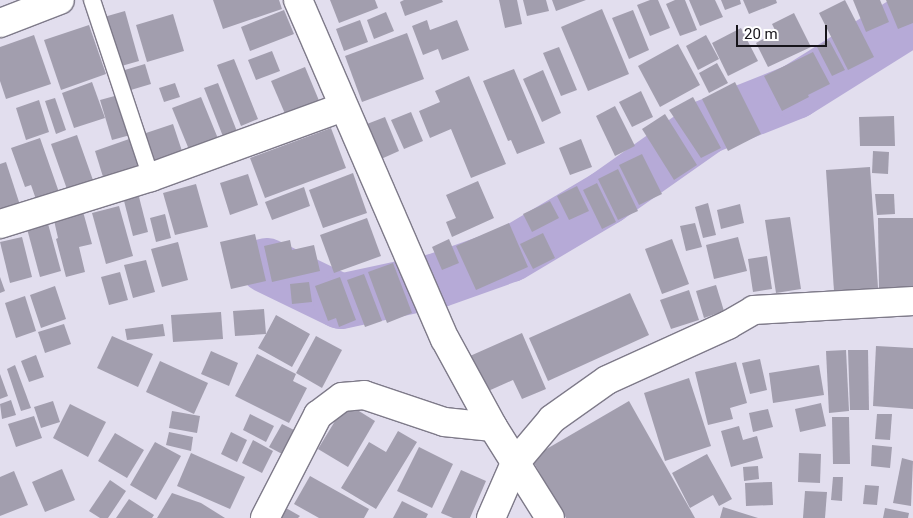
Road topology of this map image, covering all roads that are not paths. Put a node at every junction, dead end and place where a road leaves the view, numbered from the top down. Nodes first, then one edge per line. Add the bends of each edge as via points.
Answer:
1 (60, 0) edge
2 (92, 0) edge
3 (298, 0) edge
4 (0, 23) edge
5 (343, 107) junction
6 (151, 177) junction
7 (0, 224) edge
8 (913, 301) edge
9 (913, 317) edge
10 (728, 325) junction
11 (493, 427) junction
12 (514, 463) junction
13 (265, 518) edge
14 (491, 518) edge
15 (550, 518) edge

1 - 4 street
2 - 6 lane
3 - 5 street
5 - 6 street
5 - 11 street via 445,339
6 - 7 street
8 - 10 street via 754,310
9 - 10 street
10 - 12 street via 607,380 552,419
11 - 12 street
11 - 13 street via 444,422 364,395 342,396 318,415
12 - 14 street
12 - 15 street

